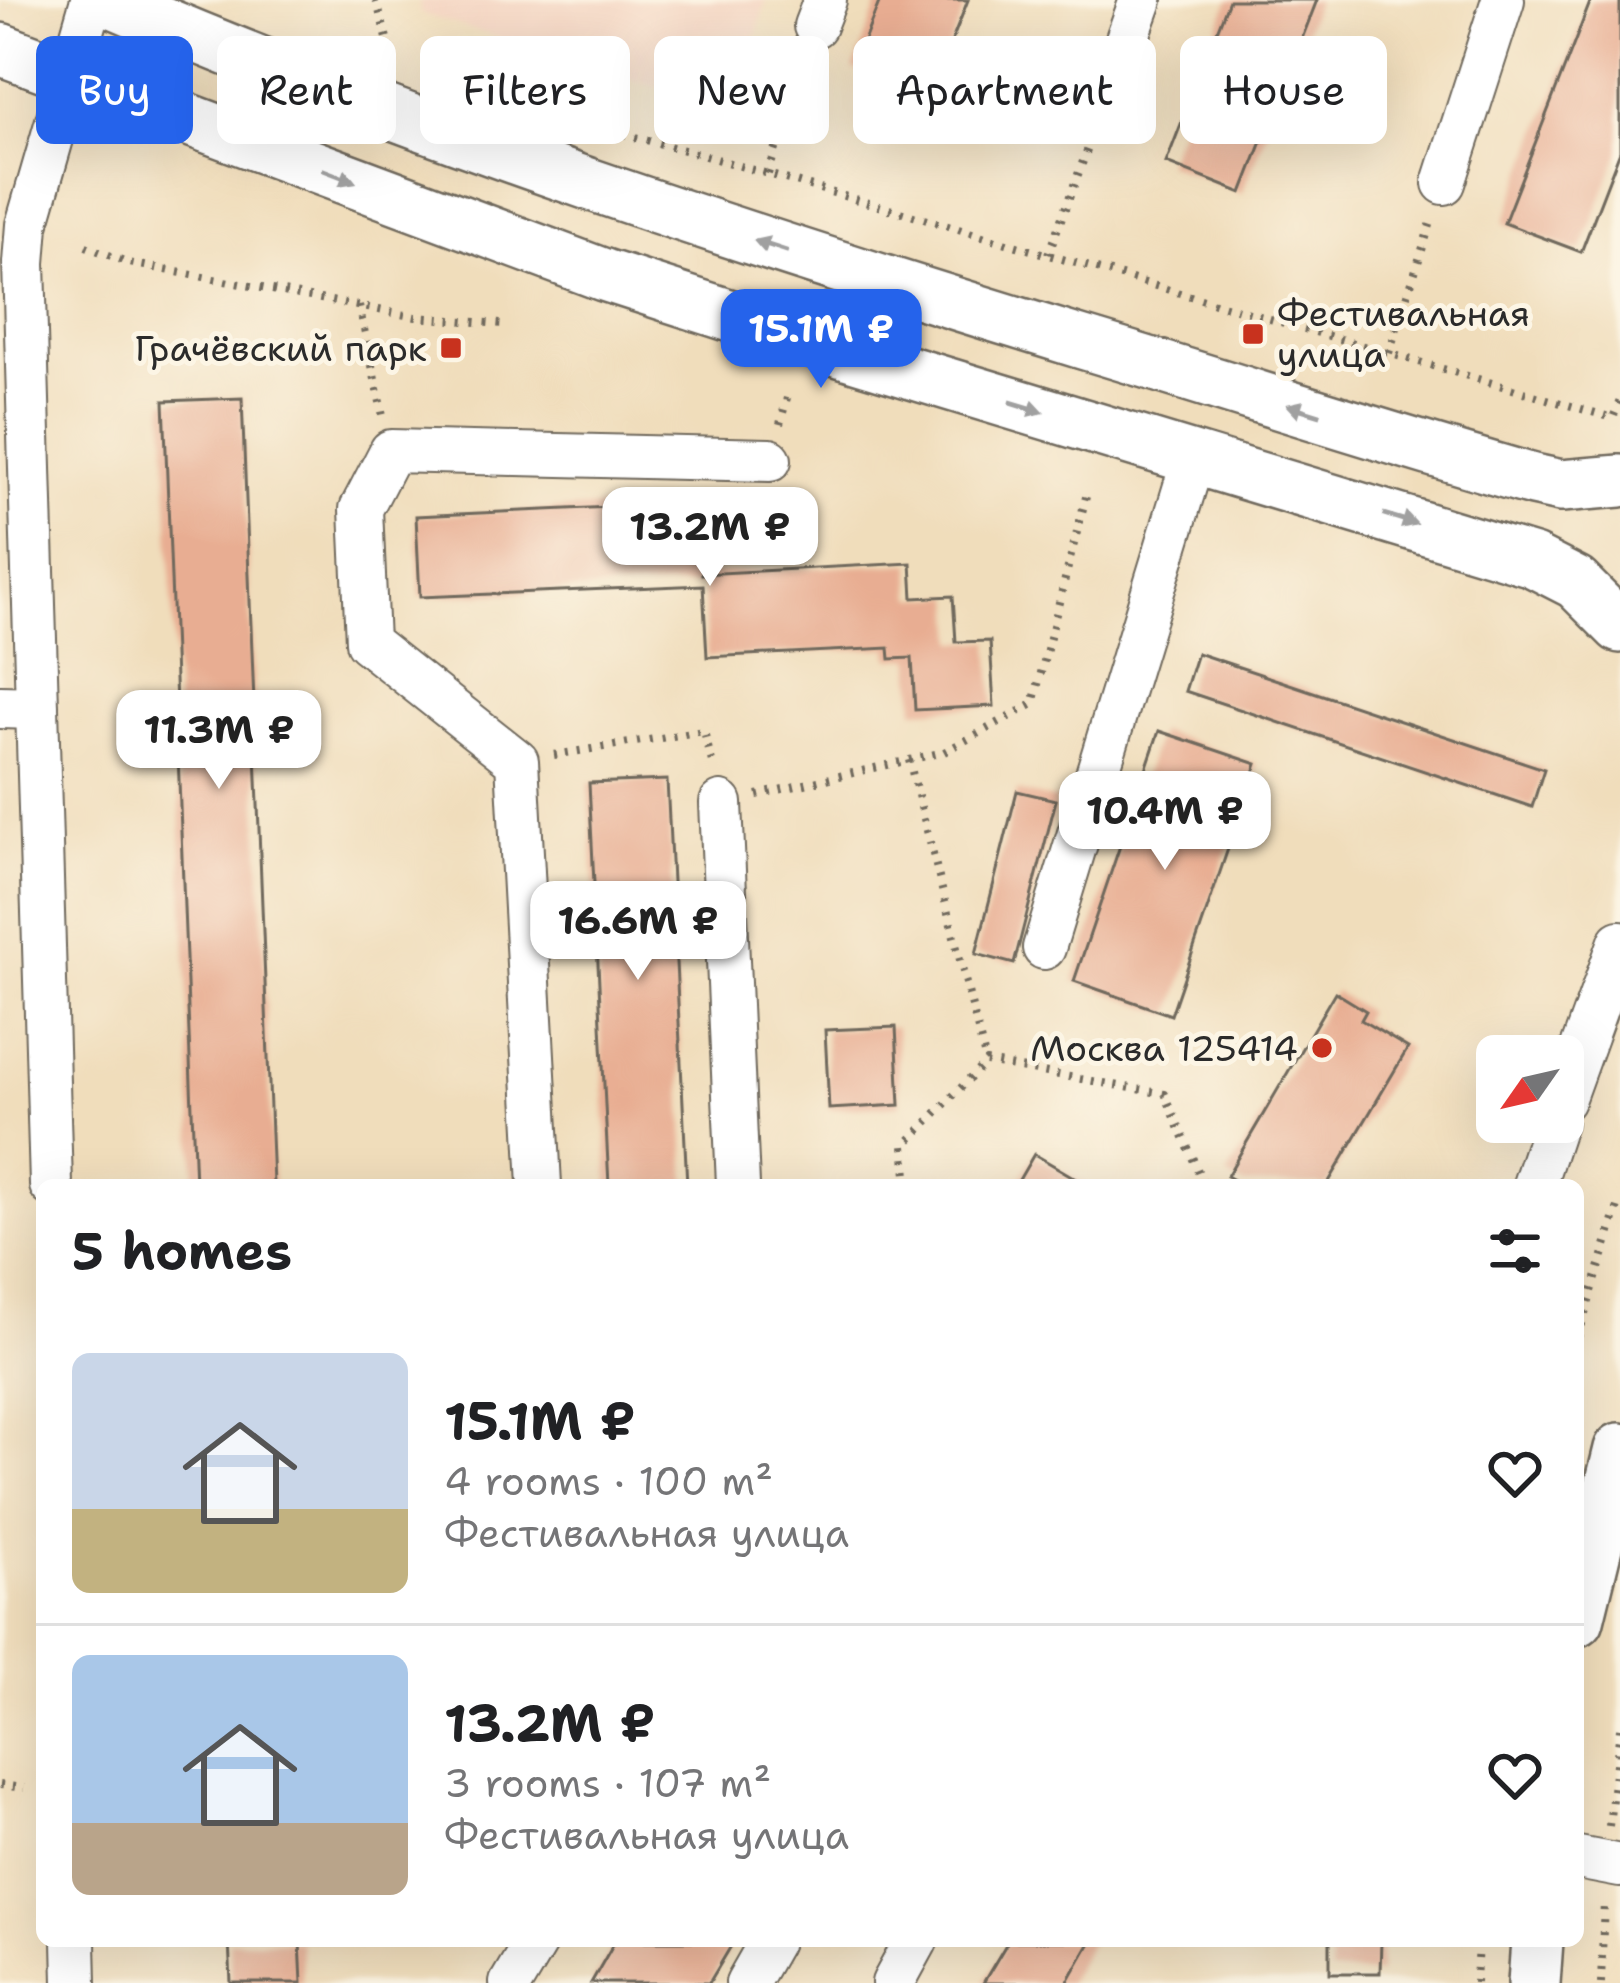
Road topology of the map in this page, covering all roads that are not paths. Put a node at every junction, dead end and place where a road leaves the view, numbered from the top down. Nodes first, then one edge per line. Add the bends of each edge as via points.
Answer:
1 (92, 0) edge
2 (109, 0) edge
3 (1141, 0) edge
4 (1503, 0) edge
5 (83, 36) edge
6 (1128, 36) edge
7 (0, 49) edge
8 (36, 62) edge
9 (193, 121) edge
10 (45, 144) edge
11 (1444, 183) road end
12 (14, 224) edge
13 (1195, 457) junction
14 (770, 460) dead end
15 (1620, 481) edge
16 (1620, 627) edge
17 (18, 707) edge
18 (721, 803) road end
19 (1620, 943) edge
20 (1044, 947) dead end
21 (1584, 1042) edge
22 (1548, 1143) edge
23 (51, 1179) edge
24 (540, 1179) edge
25 (739, 1179) edge
26 (1536, 1179) edge
27 (1620, 1449) edge
28 (1592, 1497) edge
29 (1584, 1567) edge
30 (1584, 1859) edge
31 (1620, 1866) edge
32 (74, 1947) edge
33 (532, 1947) edge
34 (768, 1947) edge
35 (913, 1947) edge
36 (1537, 1947) edge
37 (75, 1983) edge
38 (511, 1983) edge
39 (747, 1983) edge
40 (893, 1983) edge
41 (1534, 1983) edge

1 - 5 street
15 -> 2 main road via 1533,480 759,243 519,160
3 - 6 street
4 - 11 street
7 - 8 main road
9 -> 13 main road via 604,275
10 - 12 street
12 - 17 street via 24,263
13 -> 16 main road via 1533,561 1576,583
13 - 20 street
14 - 24 street via 391,451 361,509 368,642 517,761
17 - 23 street
18 - 25 street
19 - 21 street
22 - 26 street
27 - 28 main road
28 - 29 main road
30 - 31 street
32 - 37 street
33 - 38 street
34 - 39 street
35 - 40 street
36 - 41 main road

